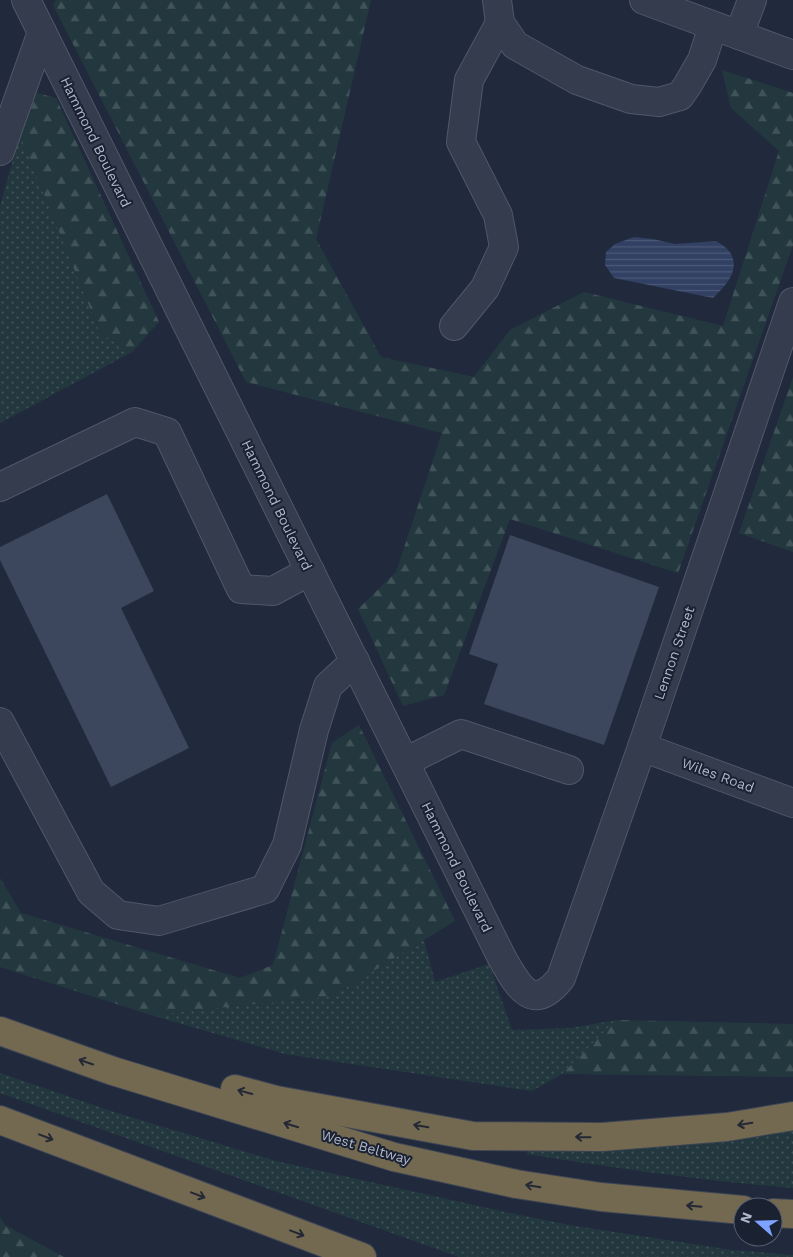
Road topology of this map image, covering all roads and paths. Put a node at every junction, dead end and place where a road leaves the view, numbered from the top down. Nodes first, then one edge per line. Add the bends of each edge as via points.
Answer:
1 (26, 0) edge
2 (644, 0) edge
3 (752, 0) edge
4 (498, 12) edge
5 (713, 26) junction
6 (42, 32) junction
7 (739, 35) junction
8 (793, 55) edge
9 (0, 150) edge
10 (793, 302) edge
11 (454, 326) dead end
12 (0, 487) edge
13 (310, 571) junction
14 (354, 661) junction
15 (0, 722) edge
16 (642, 746) junction
17 (405, 762) junction
18 (569, 770) dead end
19 (793, 803) edge
20 (540, 996) joint
21 (0, 1031) edge
22 (113, 1071) junction
23 (793, 1116) edge
24 (0, 1120) edge
25 (733, 1209) edge
26 (362, 1257) edge

1 - 6 street, Hammond Boulevard
2 - 5 street
3 - 7 street
4 - 5 street via 514,45 577,80 631,99 659,102 680,96 702,60
4 - 11 street via 469,80 461,142 498,215 504,247 485,288
5 - 7 street
6 - 9 street
6 - 13 street, Hammond Boulevard
7 - 8 street
10 - 16 street, Lennon Street
12 - 13 street via 135,422 167,432 241,589 273,591
13 - 14 street, Hammond Boulevard
14 - 15 street via 328,686 314,730 288,845 265,890 159,922 118,915 91,892
14 - 17 street, Hammond Boulevard
16 - 19 street, Wiles Road
16 - 20 street, Lennon Street via 561,978
17 - 18 street via 461,734
17 - 20 street, Hammond Boulevard via 516,983 528,993
22 -> 21 highway, West Beltway
23 -> 22 highway via 727,1127 602,1137 473,1136 276,1100 171,1072
25 -> 22 highway, West Beltway via 601,1197 516,1184 394,1157
24 -> 26 highway

